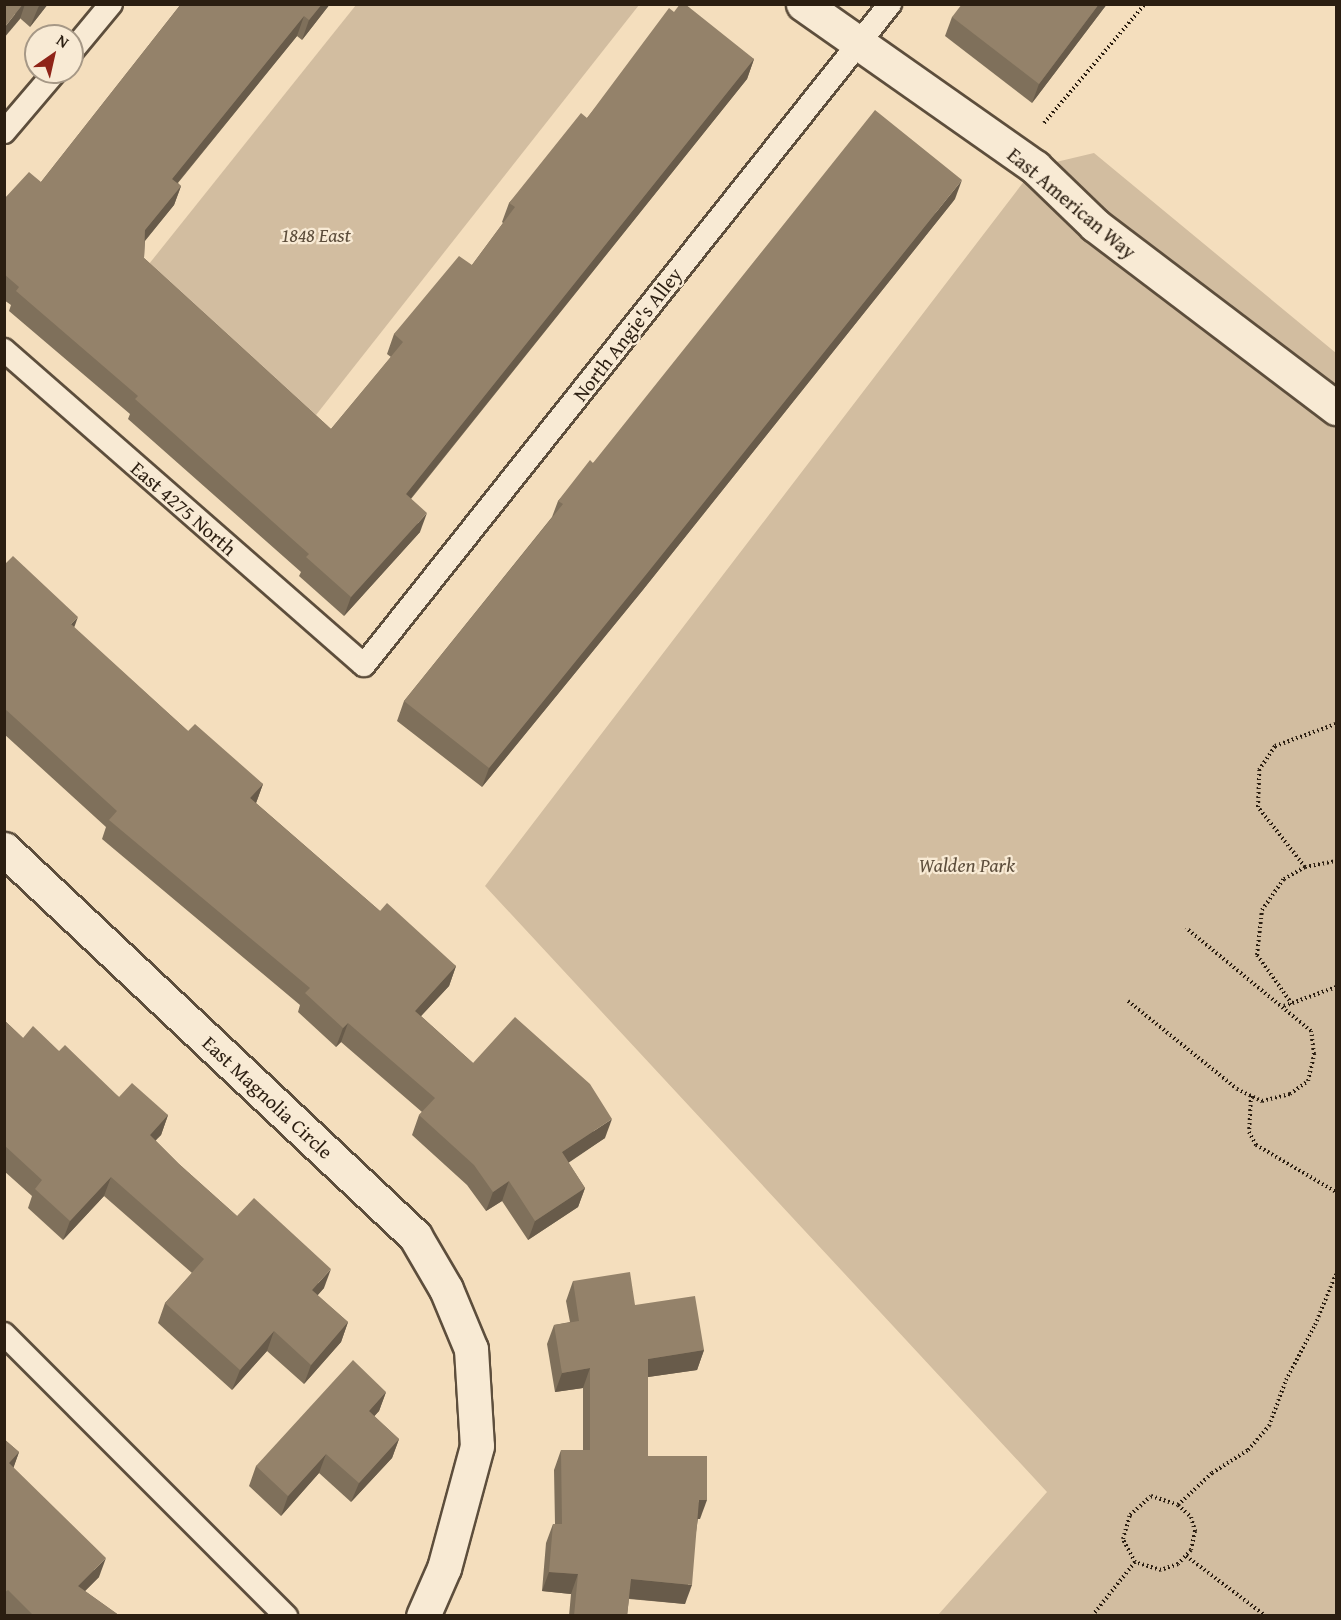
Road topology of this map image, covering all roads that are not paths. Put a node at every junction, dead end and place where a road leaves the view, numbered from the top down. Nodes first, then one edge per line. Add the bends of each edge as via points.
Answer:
1 (111, 4) edge
2 (803, 4) edge
3 (890, 4) edge
4 (84, 37) edge
5 (860, 42) junction
6 (45, 84) edge
7 (4, 132) edge
8 (4, 350) edge
9 (1336, 408) edge
10 (364, 665) joint
11 (4, 849) edge
12 (4, 1334) edge
13 (285, 1616) edge
14 (423, 1616) edge

1 - 4 lane
2 - 5 street, East American Way
3 - 5 lane, North Angie's Alley
5 - 9 street, East American Way via 1035,167 1095,225
5 - 10 lane, North Angie's Alley
6 - 7 lane
8 - 10 lane, East 4275 North
11 - 14 street, East Magnolia Circle via 416,1236 446,1289 471,1349 477,1446 444,1568
12 - 13 lane

